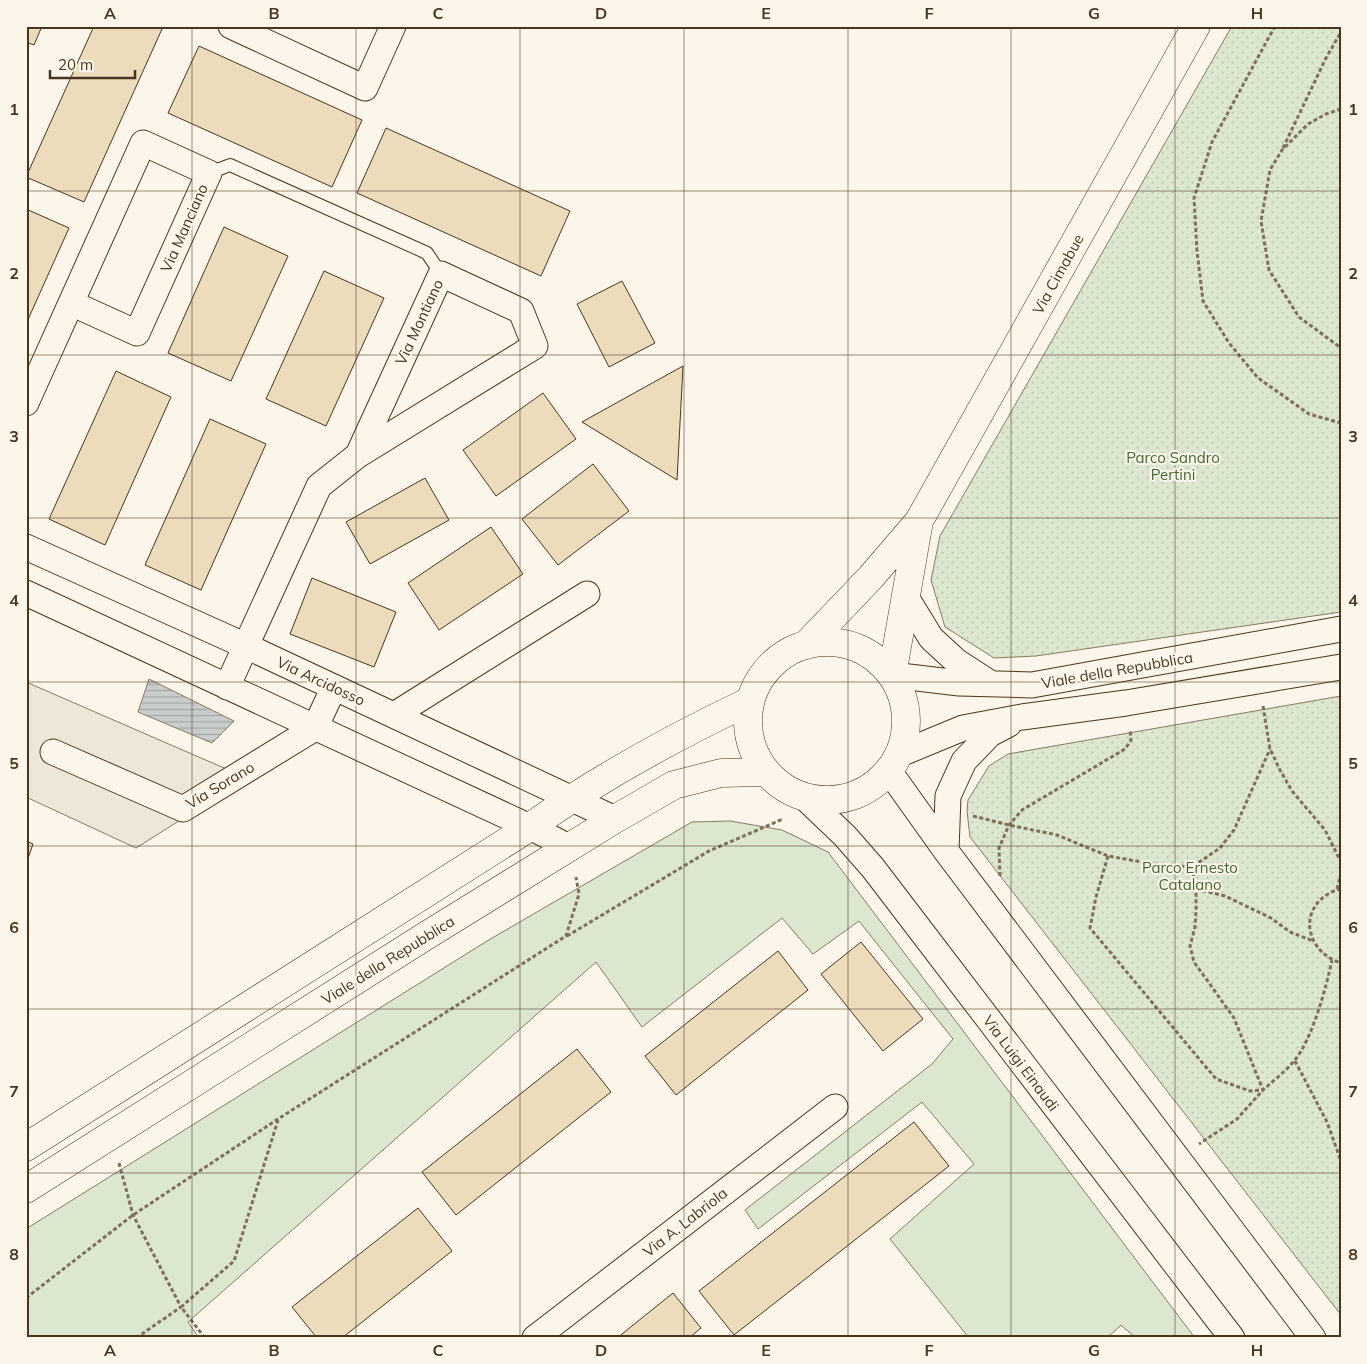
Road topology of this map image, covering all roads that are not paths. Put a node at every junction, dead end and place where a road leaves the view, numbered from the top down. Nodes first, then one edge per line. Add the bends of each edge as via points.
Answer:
1 (231, 26) edge
2 (393, 26) edge
3 (1196, 26) edge
4 (209, 173) junction
5 (441, 274) junction
6 (71, 303) junction
7 (26, 403) edge
8 (358, 455) junction
9 (920, 521) junction
10 (26, 547) edge
11 (26, 593) edge
12 (587, 594) dead end
13 (906, 597) junction
14 (1341, 629) edge
15 (806, 645) junction
16 (246, 646) junction
17 (1341, 667) edge
18 (892, 675) junction
19 (992, 684) junction
20 (227, 687) junction
21 (334, 687) junction
22 (750, 701) junction
23 (394, 715) junction
24 (1022, 717) junction
25 (315, 728) junction
26 (53, 752) dead end
27 (895, 762) junction
28 (766, 772) junction
29 (802, 795) junction
30 (572, 798) junction
31 (615, 819) junction
32 (530, 827) junction
33 (946, 851) junction
34 (572, 859) junction
35 (834, 1107) dead end
36 (26, 1146) edge
37 (26, 1189) edge
38 (535, 1338) edge
39 (1232, 1338) edge
40 (1313, 1338) edge

1 - 2 street via 365,88
3 - 9 main road, Via Cimabue
4 - 5 lane via 230,164 427,253
4 - 6 street, Via Manciano via 143,144
4 - 6 street, Via Manciano via 137,333
5 - 8 street, Via Montiano
5 - 8 street, Via Montiano via 521,311 535,346
6 - 7 street, Via Manciano
8 - 16 street, Via Montiano via 319,486
9 - 13 main road, Via Cimabue
9 - 15 main road, Via Cimabue
10 - 16 street, Via Arcidosso
11 - 20 street
12 - 23 street
13 - 18 main road, Via Cimabue
13 - 19 street via 931,638 956,661
14 - 19 street, Viale della Repubblica via 1032,685
15 - 18 main road, Viale della Repubblica via 846,644 879,661
15 - 22 main road, Viale della Repubblica via 778,659 757,684
16 - 20 street, Via Montiano
16 - 21 street, Via Arcidosso
17 - 24 street, Viale della Repubblica
18 - 19 street, Viale della Repubblica
18 - 27 main road, Viale della Repubblica via 906,708 906,729
20 - 25 street
21 - 23 street, Via Arcidosso
21 - 25 street
22 - 28 main road, Viale della Repubblica via 749,734 755,755
22 - 30 main road via 694,727
23 - 30 street, Via Arcidosso
24 - 27 street, Viale della Repubblica via 963,728
24 - 33 street via 990,734 964,760 948,796
25 - 26 street, Via Sorano via 183,809
25 - 32 street
27 - 29 main road, Viale della Repubblica via 877,783 860,794 839,800
27 - 33 street
28 - 29 main road, Viale della Repubblica via 784,787
28 - 31 main road, Viale della Repubblica via 721,773 674,785
29 - 39 street, Via Luigi Einaudi via 873,868
30 - 31 street, Via Arcidosso
30 - 32 main road
31 - 34 main road, Viale della Repubblica
32 - 34 street
32 - 36 main road
33 - 40 street
34 - 37 main road, Viale della Repubblica via 424,937
35 - 38 street, Via A. Labriola

